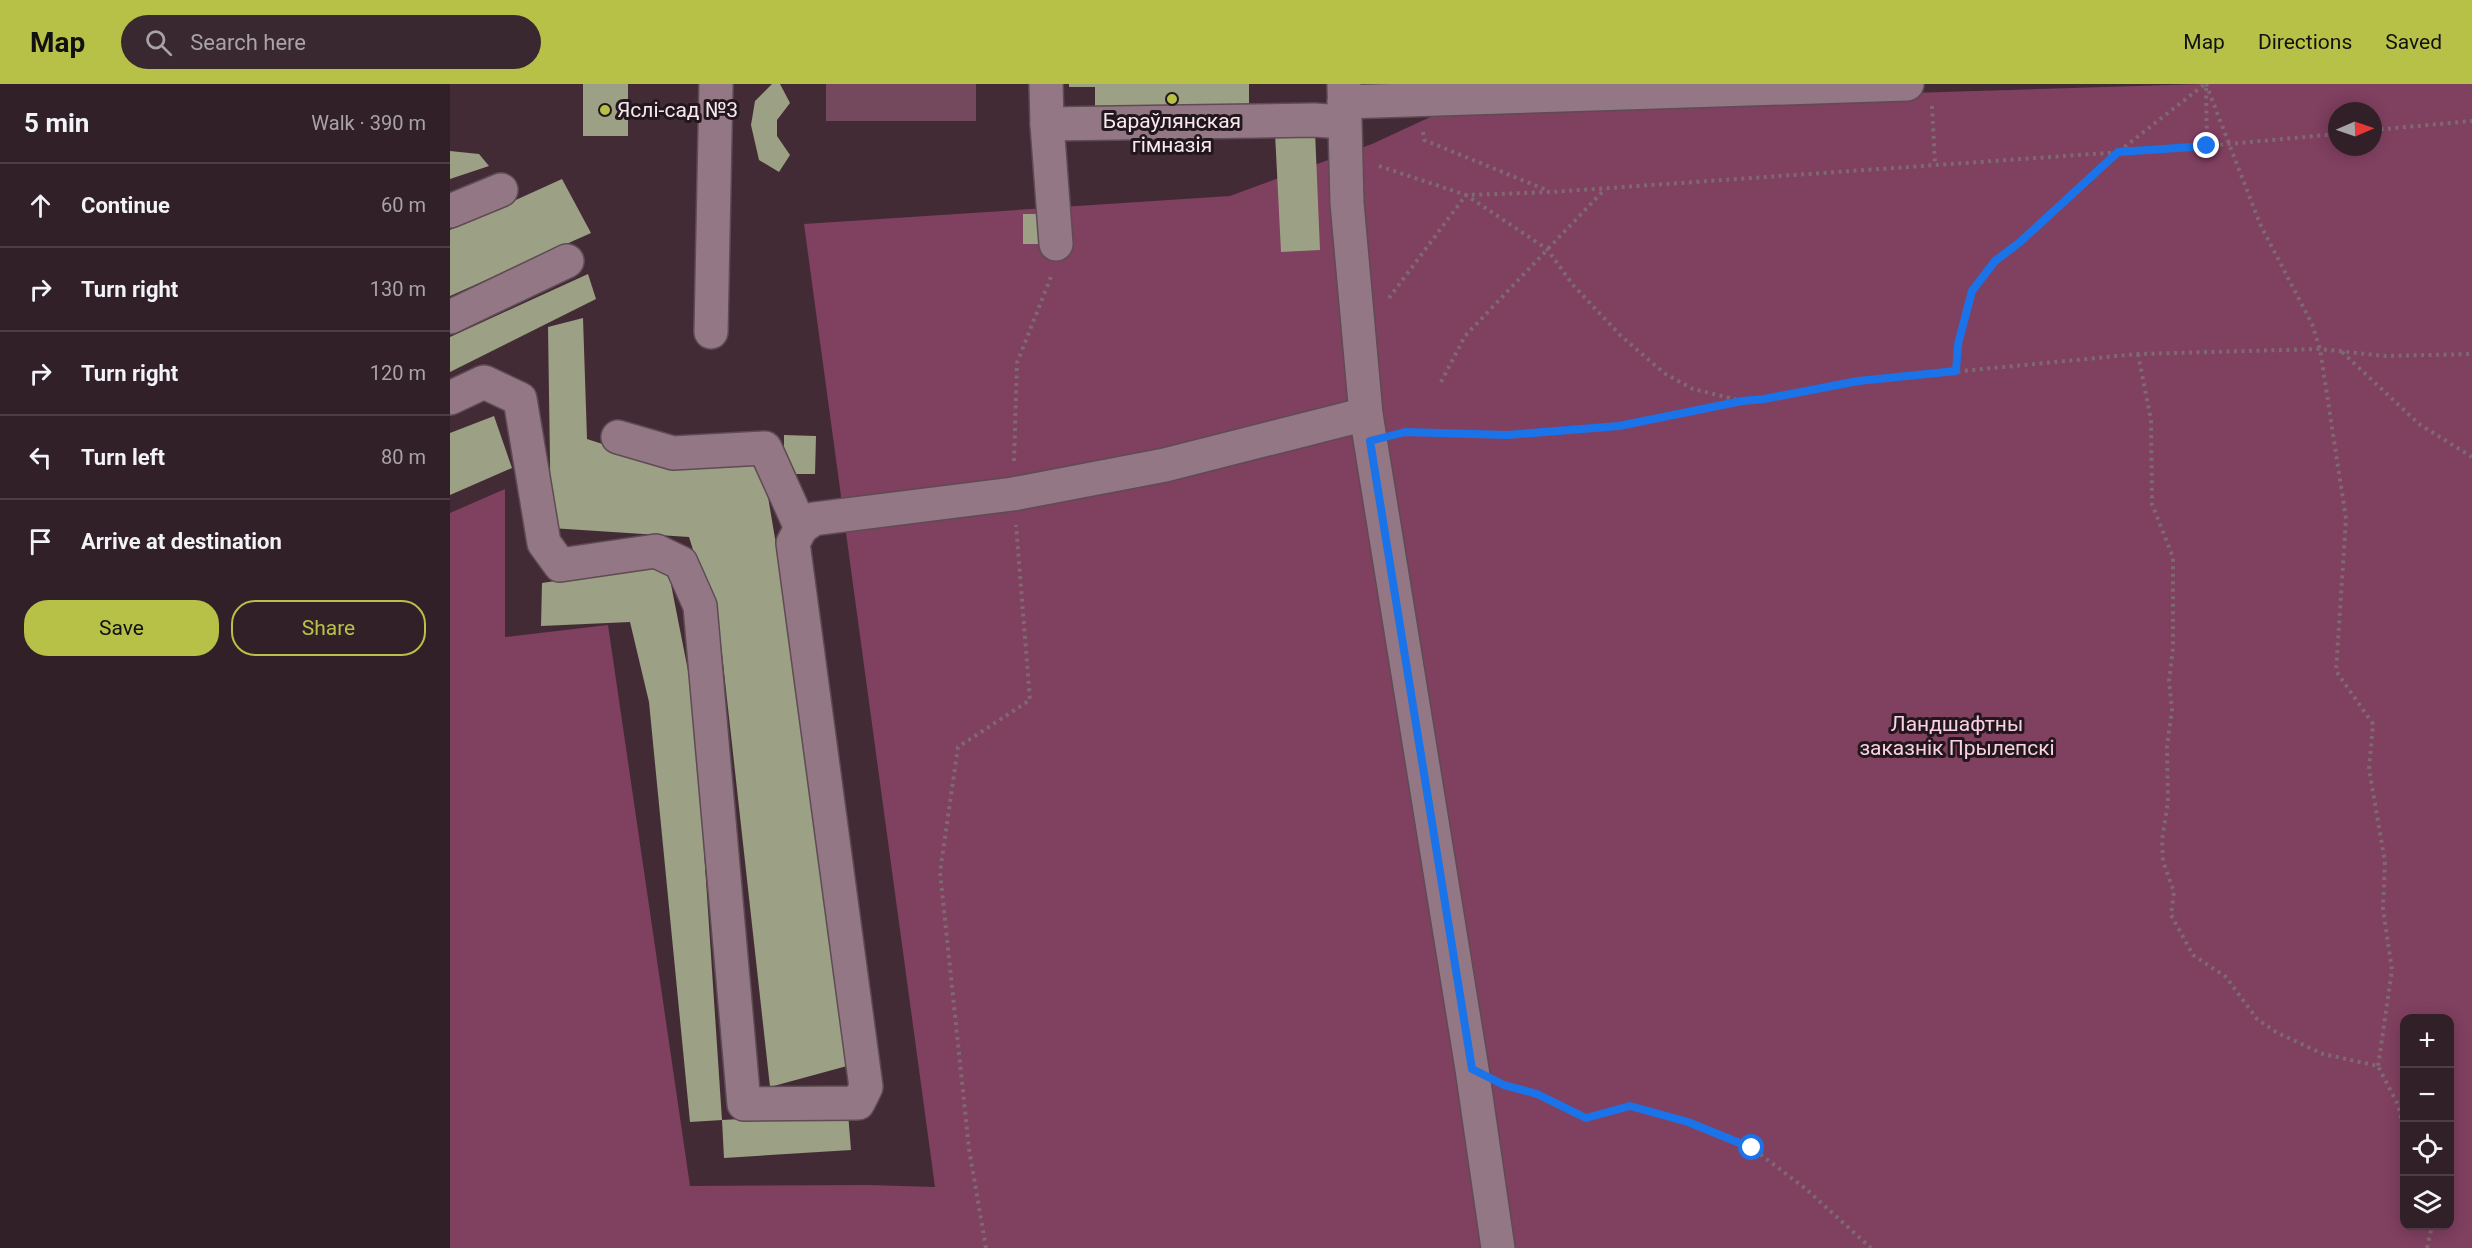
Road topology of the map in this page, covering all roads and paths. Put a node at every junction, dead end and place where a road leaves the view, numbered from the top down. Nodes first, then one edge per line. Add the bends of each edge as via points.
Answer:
1 (716, 84) edge
2 (1046, 84) edge
3 (1907, 84) edge
4 (2205, 84) edge
5 (1421, 99) junction
6 (1344, 103) edge
7 (1932, 105) dead end
8 (2472, 121) edge
9 (1047, 124) junction
10 (2382, 129) edge
11 (2328, 135) edge
12 (2230, 144) junction
13 (2207, 146) junction
14 (2118, 152) junction
15 (1344, 155) junction
16 (1935, 164) junction
17 (1606, 188) junction
18 (501, 190) dead end
19 (1552, 192) junction
20 (1466, 195) junction
21 (450, 211) edge
22 (1056, 244) joint
23 (1547, 249) junction
24 (567, 261) dead end
25 (1382, 307) dead end
26 (450, 317) edge
27 (711, 332) dead end
28 (2320, 349) junction
29 (2341, 351) junction
30 (2138, 354) junction
31 (2472, 354) edge
32 (1956, 371) junction
33 (1441, 382) dead end
34 (450, 398) edge
35 (1742, 401) junction
36 (1368, 428) junction
37 (618, 437) dead end
38 (2472, 457) edge
39 (1013, 494) junction
40 (801, 528) junction
41 (2378, 1066) junction
42 (1472, 1069) junction
43 (2402, 1122) edge
44 (2431, 1230) edge
45 (986, 1248) edge
46 (1498, 1248) edge
47 (1871, 1248) edge
48 (2427, 1248) edge

1 - 27 street
2 - 9 street
3 - 5 street
4 - 14 path
5 - 6 street
5 - 19 path via 1424,140
6 - 9 street via 1314,120
6 - 15 street
7 - 16 path
8 - 10 path
9 - 22 street
11 - 12 path
12 - 13 path
12 - 13 path via 2206,84
12 - 28 path via 2260,224 2312,324
13 - 14 path
14 - 16 path
14 - 32 path via 1995,261 1972,291 1958,344
15 - 20 path
15 - 36 street
16 - 17 path
17 - 19 path
17 - 23 path
18 - 21 street
19 - 20 path
20 - 23 path
20 - 25 path
22 - 39 path via 1056,263 1017,363
23 - 33 path via 1465,336
23 - 35 path via 1573,285 1620,335 1664,372 1693,389
24 - 26 street
28 - 29 path
28 - 30 path
28 - 41 path via 2346,519 2336,671 2373,724 2369,769 2385,862 2383,909 2392,970
29 - 31 path via 2385,356
29 - 38 path via 2420,424
30 - 32 path
30 - 41 path via 2151,420 2152,504 2173,557 2169,681 2172,710 2167,746 2168,802 2162,840 2163,861 2174,892 2172,915 2193,955 2226,977 2257,1019 2323,1054
32 - 35 path via 1858,381
34 - 40 street via 484,382 520,399 544,543 560,565 656,551 681,563 700,606 744,1104 858,1103 866,1087 794,543
35 - 36 path via 1619,426 1507,435
36 - 39 street
36 - 42 street
37 - 40 street via 673,453 765,448
39 - 40 street via 813,519
39 - 45 path via 1030,700 958,747 940,872 969,1149
41 - 43 path
42 - 46 street
42 - 47 path via 1586,1118 1630,1106 1688,1122 1752,1148 1806,1189
44 - 48 path

